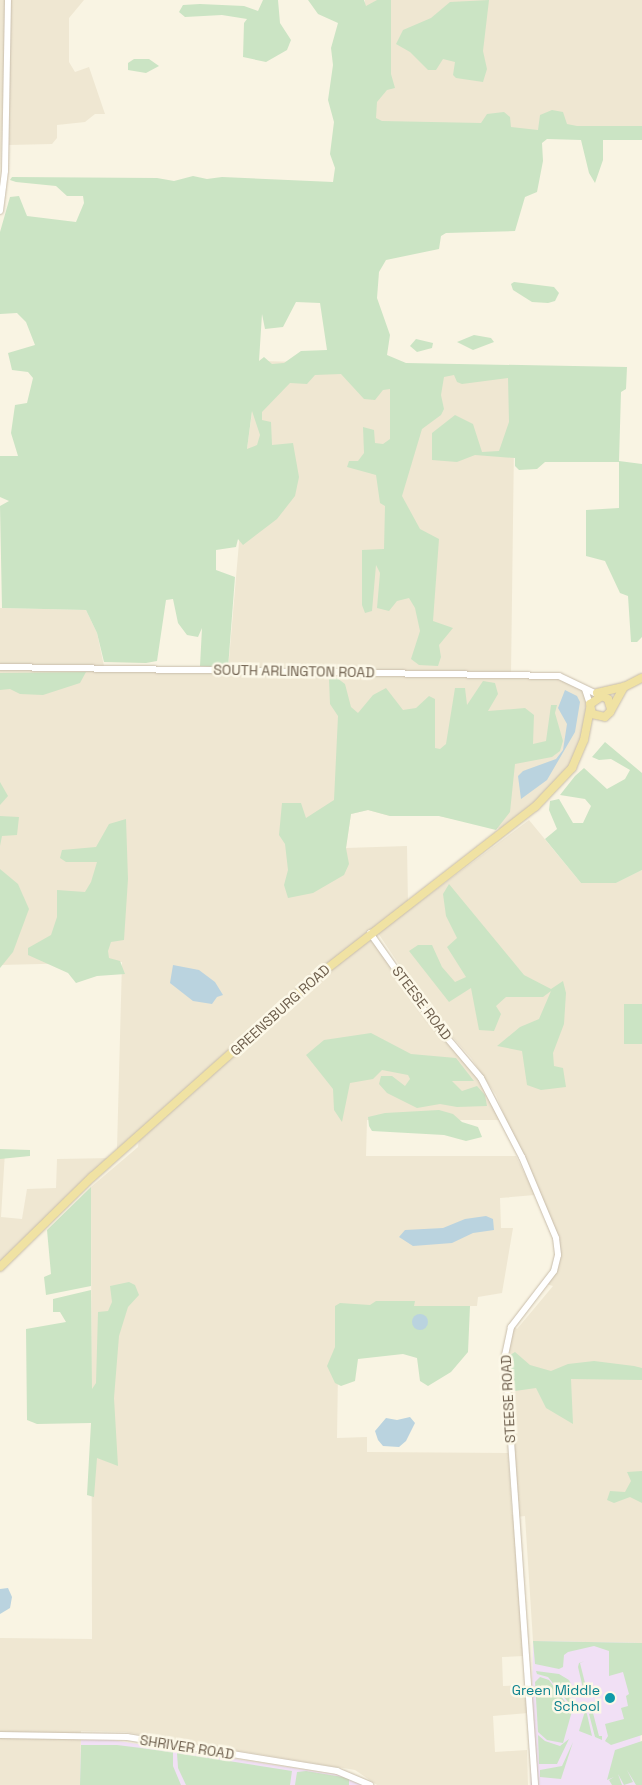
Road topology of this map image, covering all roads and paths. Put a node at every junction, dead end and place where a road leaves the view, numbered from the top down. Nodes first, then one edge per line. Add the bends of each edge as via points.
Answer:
1 (8, 0) edge
2 (0, 211) edge
3 (0, 667) edge
4 (642, 678) edge
5 (585, 689) junction
6 (622, 690) junction
7 (593, 693) junction
8 (602, 696) junction
9 (590, 706) junction
10 (611, 709) junction
11 (599, 718) junction
12 (587, 727) junction
13 (370, 933) junction
14 (0, 1267) edge
15 (0, 1735) edge
16 (370, 1785) edge
17 (535, 1785) edge

1 - 2 street via 5,163
3 - 5 street, SOUTH ARLINGTON ROAD via 559,676
4 - 6 main road
5 - 7 street, SOUTH ARLINGTON ROAD
5 - 9 street
6 - 7 main road
6 - 8 main road
6 - 10 main road
7 - 8 street, SOUTH ARLINGTON ROAD
8 - 9 main road
8 - 10 main road via 610,702
9 - 11 main road
9 - 12 main road
10 - 11 main road via 608,715
11 - 12 main road
12 - 13 main road, GREENSBURG ROAD via 572,768 527,814
13 - 14 main road, GREENSBURG ROAD via 99,1171
13 - 17 street, STEESE ROAD via 431,1019 482,1078 525,1164 556,1238 558,1254 554,1271 511,1327 505,1355
15 - 16 street, SHRIVER ROAD via 127,1737 337,1771

